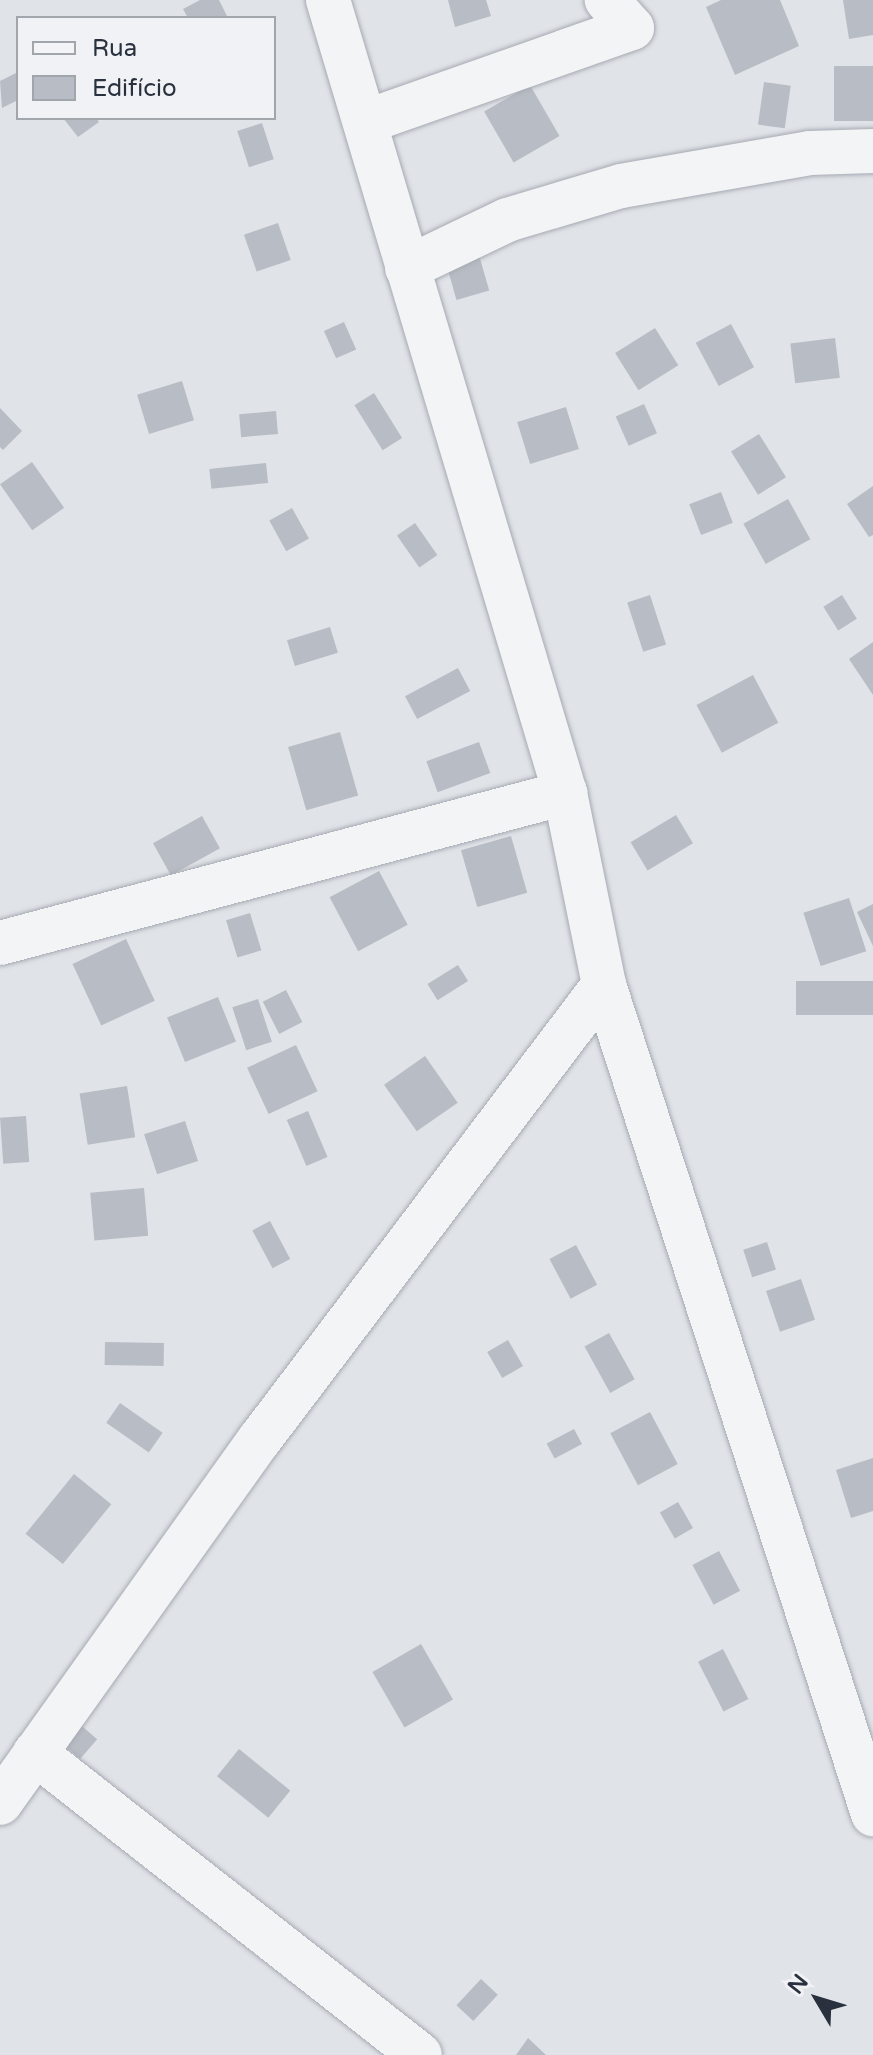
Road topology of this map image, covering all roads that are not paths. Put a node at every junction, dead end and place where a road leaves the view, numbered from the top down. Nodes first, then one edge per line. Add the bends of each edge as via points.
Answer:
1 (328, 0) edge
2 (607, 0) edge
3 (365, 122) junction
4 (873, 151) edge
5 (407, 268) junction
6 (565, 793) junction
7 (0, 943) edge
8 (604, 985) junction
9 (35, 1753) junction
10 (0, 1803) edge
11 (873, 1814) edge
12 (420, 2055) edge

1 - 3 street
2 - 3 street via 632,28
3 - 5 street
4 - 5 street via 810,153 621,186 507,220
5 - 6 street
6 - 7 street
6 - 8 street
8 - 9 street via 260,1439
8 - 11 street
9 - 10 street
9 - 12 street

